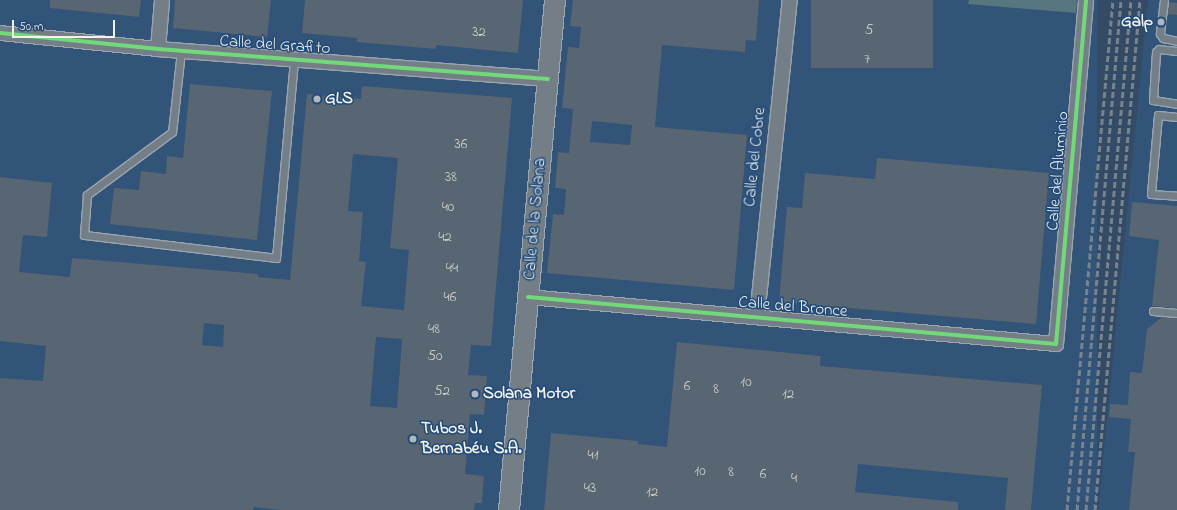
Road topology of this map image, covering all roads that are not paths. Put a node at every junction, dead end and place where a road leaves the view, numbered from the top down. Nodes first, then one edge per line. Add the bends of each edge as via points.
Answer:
1 (162, 0) edge
2 (555, 0) edge
3 (790, 0) edge
4 (1086, 0) edge
5 (1164, 0) edge
6 (0, 33) edge
7 (1177, 41) edge
8 (158, 49) junction
9 (181, 51) junction
10 (1177, 51) edge
11 (294, 60) junction
12 (548, 79) junction
13 (1177, 104) edge
14 (1177, 117) edge
15 (1177, 196) edge
16 (528, 297) junction
17 (1153, 311) dead end
18 (1177, 313) edge
19 (757, 317) junction
20 (1056, 344) joint
21 (509, 510) edge

1 - 8 street
2 - 12 street, Calle de la Solana
3 - 19 street, Calle del Cobre
4 - 20 street, Calle del Aluminio
5 - 7 lane via 1160,34 1163,38
6 - 8 street, Calle del Grafito
8 - 9 street, Calle del Grafito
9 - 11 street, Calle del Grafito
9 - 11 lane via 172,132 87,195 84,235 276,258
10 - 13 lane via 1159,49 1156,52 1152,100
11 - 12 street, Calle del Grafito
12 - 16 street, Calle de la Solana
14 - 15 lane via 1158,115 1151,194
16 - 19 street, Calle del Bronce
16 - 21 street, Calle de la Solana
17 - 18 lane
19 - 20 street, Calle del Bronce

